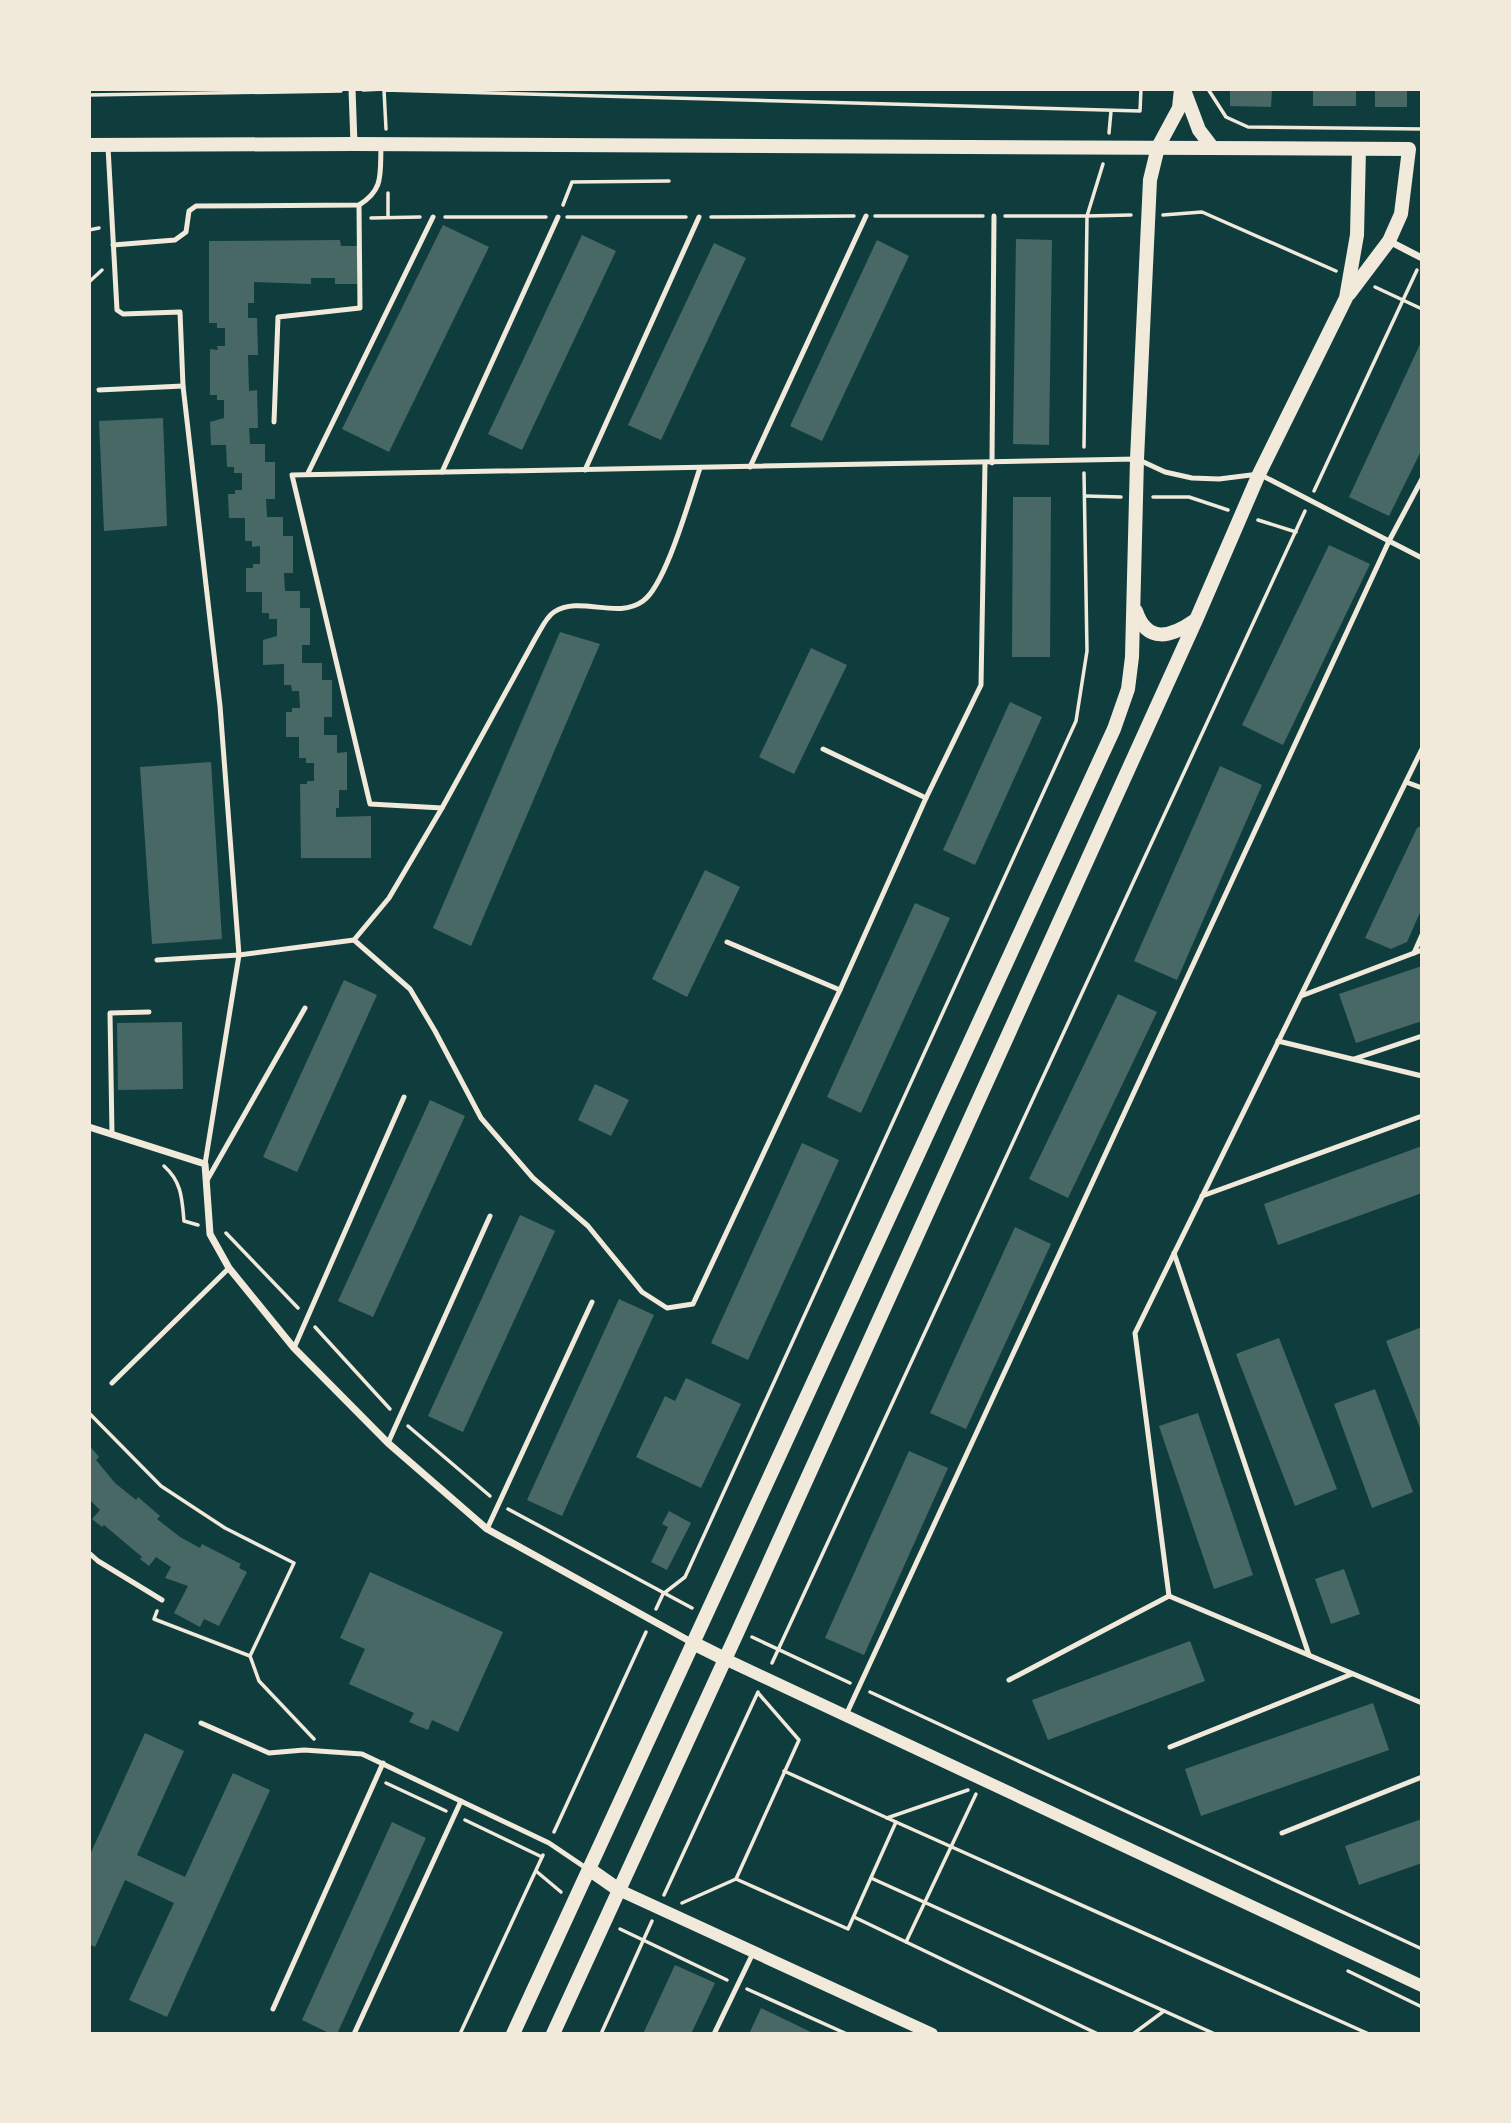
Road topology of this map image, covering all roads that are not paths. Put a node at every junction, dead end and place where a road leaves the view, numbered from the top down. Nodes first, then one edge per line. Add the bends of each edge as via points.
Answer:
1 (1183, 89) edge
2 (352, 90) edge
3 (354, 144) junction
4 (384, 144) junction
5 (89, 145) edge
6 (108, 145) junction
7 (1158, 147) junction
8 (1212, 147) junction
9 (1359, 149) junction
10 (1415, 149) edge
11 (359, 205) junction
12 (866, 216) road end
13 (994, 216) road end
14 (558, 217) road end
15 (698, 217) road end
16 (433, 218) road end
17 (1389, 241) junction
18 (113, 245) junction
19 (1422, 259) edge
20 (1355, 278) junction
21 (183, 386) junction
22 (99, 390) dead end
23 (274, 422) dead end
24 (1137, 459) junction
25 (988, 463) junction
26 (750, 467) junction
27 (700, 468) junction
28 (585, 470) junction
29 (442, 472) junction
30 (308, 474) junction
31 (1259, 474) junction
32 (1422, 479) edge
33 (1389, 541) junction
34 (1422, 558) edge
35 (1134, 607) junction
36 (1196, 620) junction
37 (823, 749) dead end
38 (1422, 749) edge
39 (1406, 782) junction
40 (1422, 788) edge
41 (926, 798) junction
42 (442, 808) junction
43 (1422, 935) edge
44 (354, 940) junction
45 (727, 942) dead end
46 (1422, 950) edge
47 (1414, 953) junction
48 (239, 955) junction
49 (157, 960) dead end
50 (840, 990) junction
51 (1301, 996) junction
52 (304, 1008) dead end
53 (149, 1012) dead end
54 (1422, 1036) edge
55 (1278, 1041) junction
56 (1354, 1059) junction
57 (1422, 1076) edge
58 (404, 1097) dead end
59 (1422, 1115) edge
60 (89, 1127) edge
61 (112, 1134) junction
62 (205, 1164) junction
63 (206, 1182) junction
64 (1202, 1196) junction
65 (490, 1216) dead end
66 (1174, 1253) junction
67 (229, 1268) junction
68 (592, 1302) dead end
69 (294, 1348) junction
70 (112, 1383) dead end
71 (388, 1443) junction
72 (487, 1529) junction
73 (89, 1553) edge
74 (1169, 1596) junction
75 (162, 1600) road end
76 (693, 1643) junction
77 (1309, 1655) junction
78 (725, 1659) junction
79 (1352, 1674) junction
80 (1009, 1680) dead end
81 (1422, 1703) edge
82 (846, 1715) junction
83 (201, 1723) dead end
84 (1170, 1747) dead end
85 (383, 1763) junction
86 (1422, 1777) edge
87 (461, 1801) junction
88 (1282, 1833) dead end
89 (589, 1869) junction
90 (619, 1890) junction
91 (754, 1951) junction
92 (1422, 1986) edge
93 (273, 2009) dead end
94 (354, 2034) edge
95 (513, 2034) edge
96 (553, 2034) edge
97 (714, 2034) edge
98 (932, 2034) edge

1 - 7 main road via 1179,108
1 - 8 main road via 1199,130
2 - 3 street
3 - 4 main road
3 - 6 main road
4 - 7 main road
4 - 11 lane via 380,184 371,198
5 - 6 main road
6 - 18 lane
7 - 8 main road
7 - 24 main road via 1147,215
8 - 9 main road
9 - 10 main road
9 - 20 main road
10 - 17 main road via 1401,214
11 - 18 lane via 196,206 189,211 186,232 175,240
11 - 23 lane via 360,308 278,317
12 - 26 lane
13 - 25 lane
14 - 29 lane
15 - 28 lane
16 - 30 lane
17 - 19 street
17 - 20 main road
18 - 21 lane via 117,310 123,314 180,312
20 - 31 main road
21 - 22 lane
21 - 48 lane via 220,706
24 - 25 lane
24 - 31 lane via 1192,478
24 - 35 main road
25 - 26 lane
25 - 41 lane via 981,685
26 - 27 lane
27 - 28 lane
27 - 42 lane via 659,583 643,602 619,610 571,606 553,613
28 - 29 lane
29 - 30 lane
30 - 42 lane via 292,475 370,804
31 - 33 lane
31 - 36 main road
32 - 33 lane
33 - 34 lane
33 - 82 lane
35 - 36 main road via 1140,624 1163,635
35 - 76 main road via 1128,689 1114,729
36 - 78 main road
37 - 41 lane
38 - 39 lane
39 - 40 lane
39 - 51 lane
41 - 50 lane
42 - 44 lane via 389,898
43 - 47 lane
44 - 48 lane
44 - 50 lane via 410,989 481,1118 533,1178 588,1226 642,1292 667,1308 693,1304
45 - 50 lane
46 - 47 lane
47 - 51 lane
48 - 49 lane
48 - 62 lane
51 - 55 lane
52 - 63 lane
53 - 61 lane via 110,1013
54 - 56 lane
55 - 56 lane
55 - 64 lane
56 - 57 lane
58 - 69 lane
59 - 64 lane
60 - 61 street
61 - 62 street
62 - 63 street
63 - 67 street via 211,1234
64 - 66 lane
65 - 71 lane
66 - 74 lane via 1135,1332
66 - 77 lane
67 - 69 street
67 - 70 lane
68 - 72 lane
69 - 71 street
71 - 72 street
72 - 76 street
73 - 75 lane
74 - 77 lane
74 - 80 lane
76 - 78 main road
76 - 89 main road
77 - 79 lane
78 - 82 street
78 - 90 main road
79 - 81 lane
79 - 84 lane
82 - 92 street
83 - 85 lane via 269,1753 362,1754
85 - 87 lane
85 - 93 lane
86 - 88 lane
87 - 89 lane via 549,1843
87 - 94 lane
89 - 90 main road
89 - 95 main road
90 - 91 street
90 - 96 main road
91 - 97 lane
91 - 98 street

